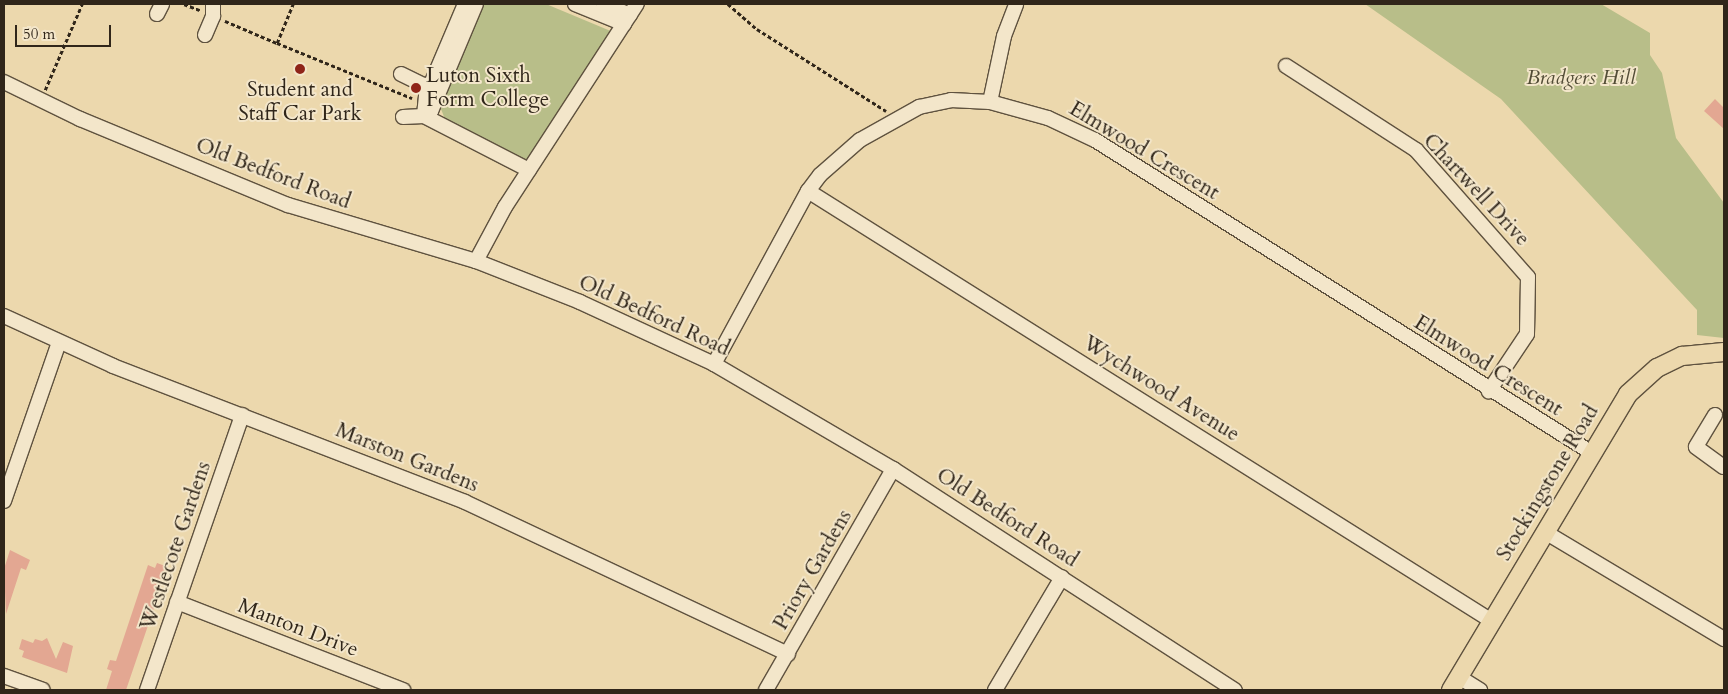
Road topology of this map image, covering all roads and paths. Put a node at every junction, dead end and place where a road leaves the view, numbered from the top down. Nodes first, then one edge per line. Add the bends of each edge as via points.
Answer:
1 (82, 4) edge
2 (184, 4) edge
3 (293, 4) edge
4 (464, 4) edge
5 (476, 4) edge
6 (575, 4) edge
7 (603, 4) edge
8 (728, 4) edge
9 (1016, 4) edge
10 (213, 10) edge
11 (630, 14) edge
12 (206, 34) dead end
13 (277, 43) junction
14 (1286, 66) dead end
15 (438, 68) junction
16 (445, 80) junction
17 (4, 82) edge
18 (430, 86) junction
19 (40, 100) junction
20 (417, 100) dead end
21 (990, 102) junction
22 (424, 116) junction
23 (403, 117) dead end
24 (897, 118) junction
25 (529, 170) junction
26 (808, 191) junction
27 (476, 262) junction
28 (4, 316) edge
29 (59, 342) junction
30 (1724, 352) edge
31 (714, 364) junction
32 (1489, 391) junction
33 (242, 415) junction
34 (1715, 416) dead end
35 (1592, 453) junction
36 (1724, 467) edge
37 (893, 469) junction
38 (4, 500) edge
39 (1545, 532) junction
40 (1062, 577) junction
41 (177, 602) junction
42 (1492, 621) junction
43 (1724, 639) edge
44 (788, 654) junction
45 (4, 676) edge
46 (1455, 684) edge
47 (1228, 688) edge
48 (43, 690) edge
49 (147, 690) edge
50 (403, 690) edge
51 (766, 690) edge
52 (995, 690) edge
53 (1480, 690) edge

1 - 19 path
2 - 10 path
3 - 13 path
4 - 15 street
5 - 16 street
6 - 11 street
7 - 11 street
8 - 24 path via 757,29
9 - 21 street via 1004,36
10 - 12 street
10 - 13 path
11 - 25 street
13 - 20 path
14 - 32 street, Chartwell Drive via 1416,150 1528,277 1527,334
15 - 18 street
15 - 18 street via 424,77 402,71
16 - 18 street
16 - 22 street via 432,111
17 - 19 street, Old Bedford Road
18 - 22 street
19 - 27 street, Old Bedford Road via 288,205
21 - 24 street, Elmwood Crescent via 951,100 919,106
21 - 32 street, Elmwood Crescent via 1048,118 1095,140
22 - 23 street
22 - 25 street
24 - 26 street, Elmwood Crescent via 860,140 820,175
25 - 27 street
26 - 31 street, Elmwood Crescent
26 - 42 street, Wychwood Avenue
27 - 31 street, Old Bedford Road via 580,302
28 - 29 street, Marston Gardens
29 - 33 street, Marston Gardens
29 - 38 street
30 - 35 main road, Stockingstone Road via 1682,356 1657,368 1628,394
31 - 37 street, Old Bedford Road
32 - 35 street, Elmwood Crescent
33 - 41 street, Westlecote Gardens
33 - 44 street, Marston Gardens via 465,502
34 - 36 street via 1696,447
35 - 39 main road, Stockingstone Road
37 - 40 street, Old Bedford Road
37 - 44 street, Priory Gardens
39 - 42 main road, Stockingstone Road
39 - 43 street
40 - 47 street, Old Bedford Road
40 - 52 street
41 - 49 street, Westlecote Gardens
41 - 50 street, Manton Drive
42 - 46 main road, Stockingstone Road
44 - 51 street, Priory Gardens
45 - 48 street
46 - 53 street

